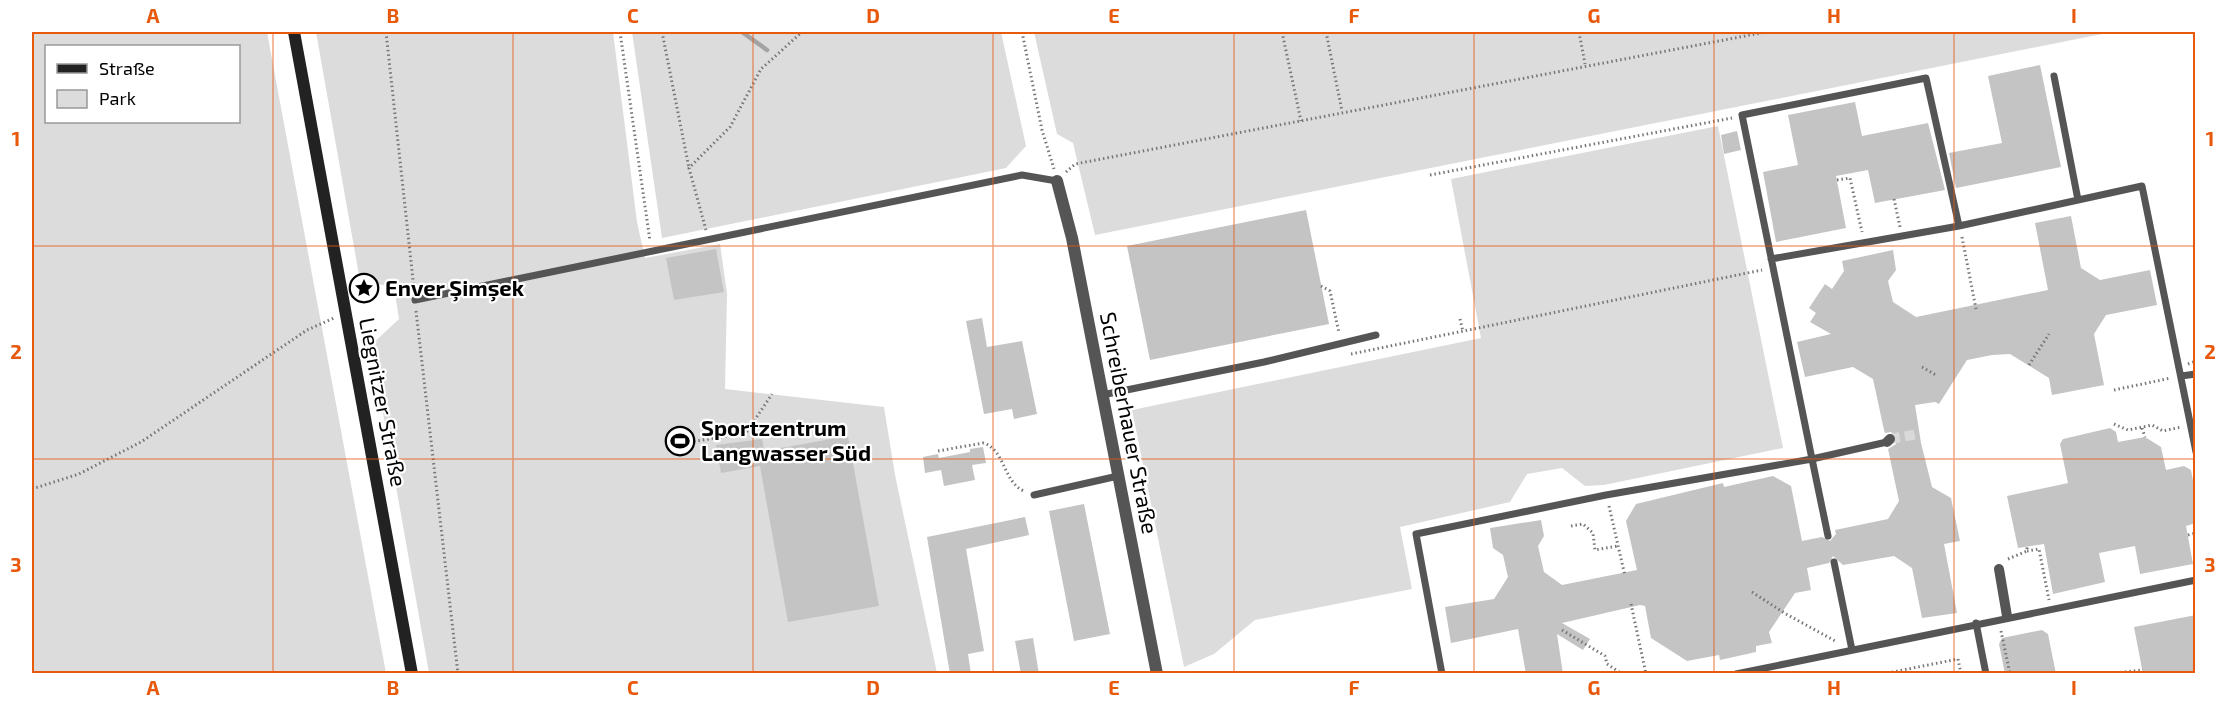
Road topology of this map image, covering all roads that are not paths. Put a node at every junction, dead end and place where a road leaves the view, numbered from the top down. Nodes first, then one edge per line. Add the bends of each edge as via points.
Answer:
1 (294, 32) edge
2 (2054, 76) dead end
3 (1057, 181) joint
4 (2078, 200) junction
5 (1959, 226) junction
6 (1771, 259) junction
7 (415, 300) road end
8 (1376, 335) dead end
9 (2196, 374) edge
10 (2181, 376) junction
11 (1102, 395) junction
12 (1889, 441) tunnel mouth
13 (2196, 452) edge
14 (1812, 459) junction
15 (1118, 476) junction
16 (1034, 495) road end
17 (1828, 536) dead end
18 (1834, 562) dead end
19 (1999, 569) dead end
20 (2196, 580) edge
21 (2003, 617) junction
22 (1976, 623) junction
23 (1852, 650) junction
24 (412, 674) edge
25 (1157, 674) edge
26 (1442, 674) edge
27 (1736, 674) edge
28 (1986, 674) edge

1 - 24 main road, Liegnitzer Straße
2 - 4 lane
3 - 7 lane via 1022,175
3 - 11 street, Schreiberhauer Straße
4 - 5 lane
4 - 10 lane via 2142,186
5 - 6 lane
5 - 6 lane via 1926,78 1743,115
6 - 14 lane
8 - 11 lane
9 - 10 lane
10 - 13 lane
11 - 15 street, Schreiberhauer Straße
12 - 14 lane
14 - 17 lane
14 - 26 lane via 1416,534
15 - 16 lane
15 - 25 street, Schreiberhauer Straße
18 - 23 lane
19 - 21 street
20 - 21 lane
21 - 22 lane
22 - 23 lane
22 - 28 lane
23 - 27 lane

